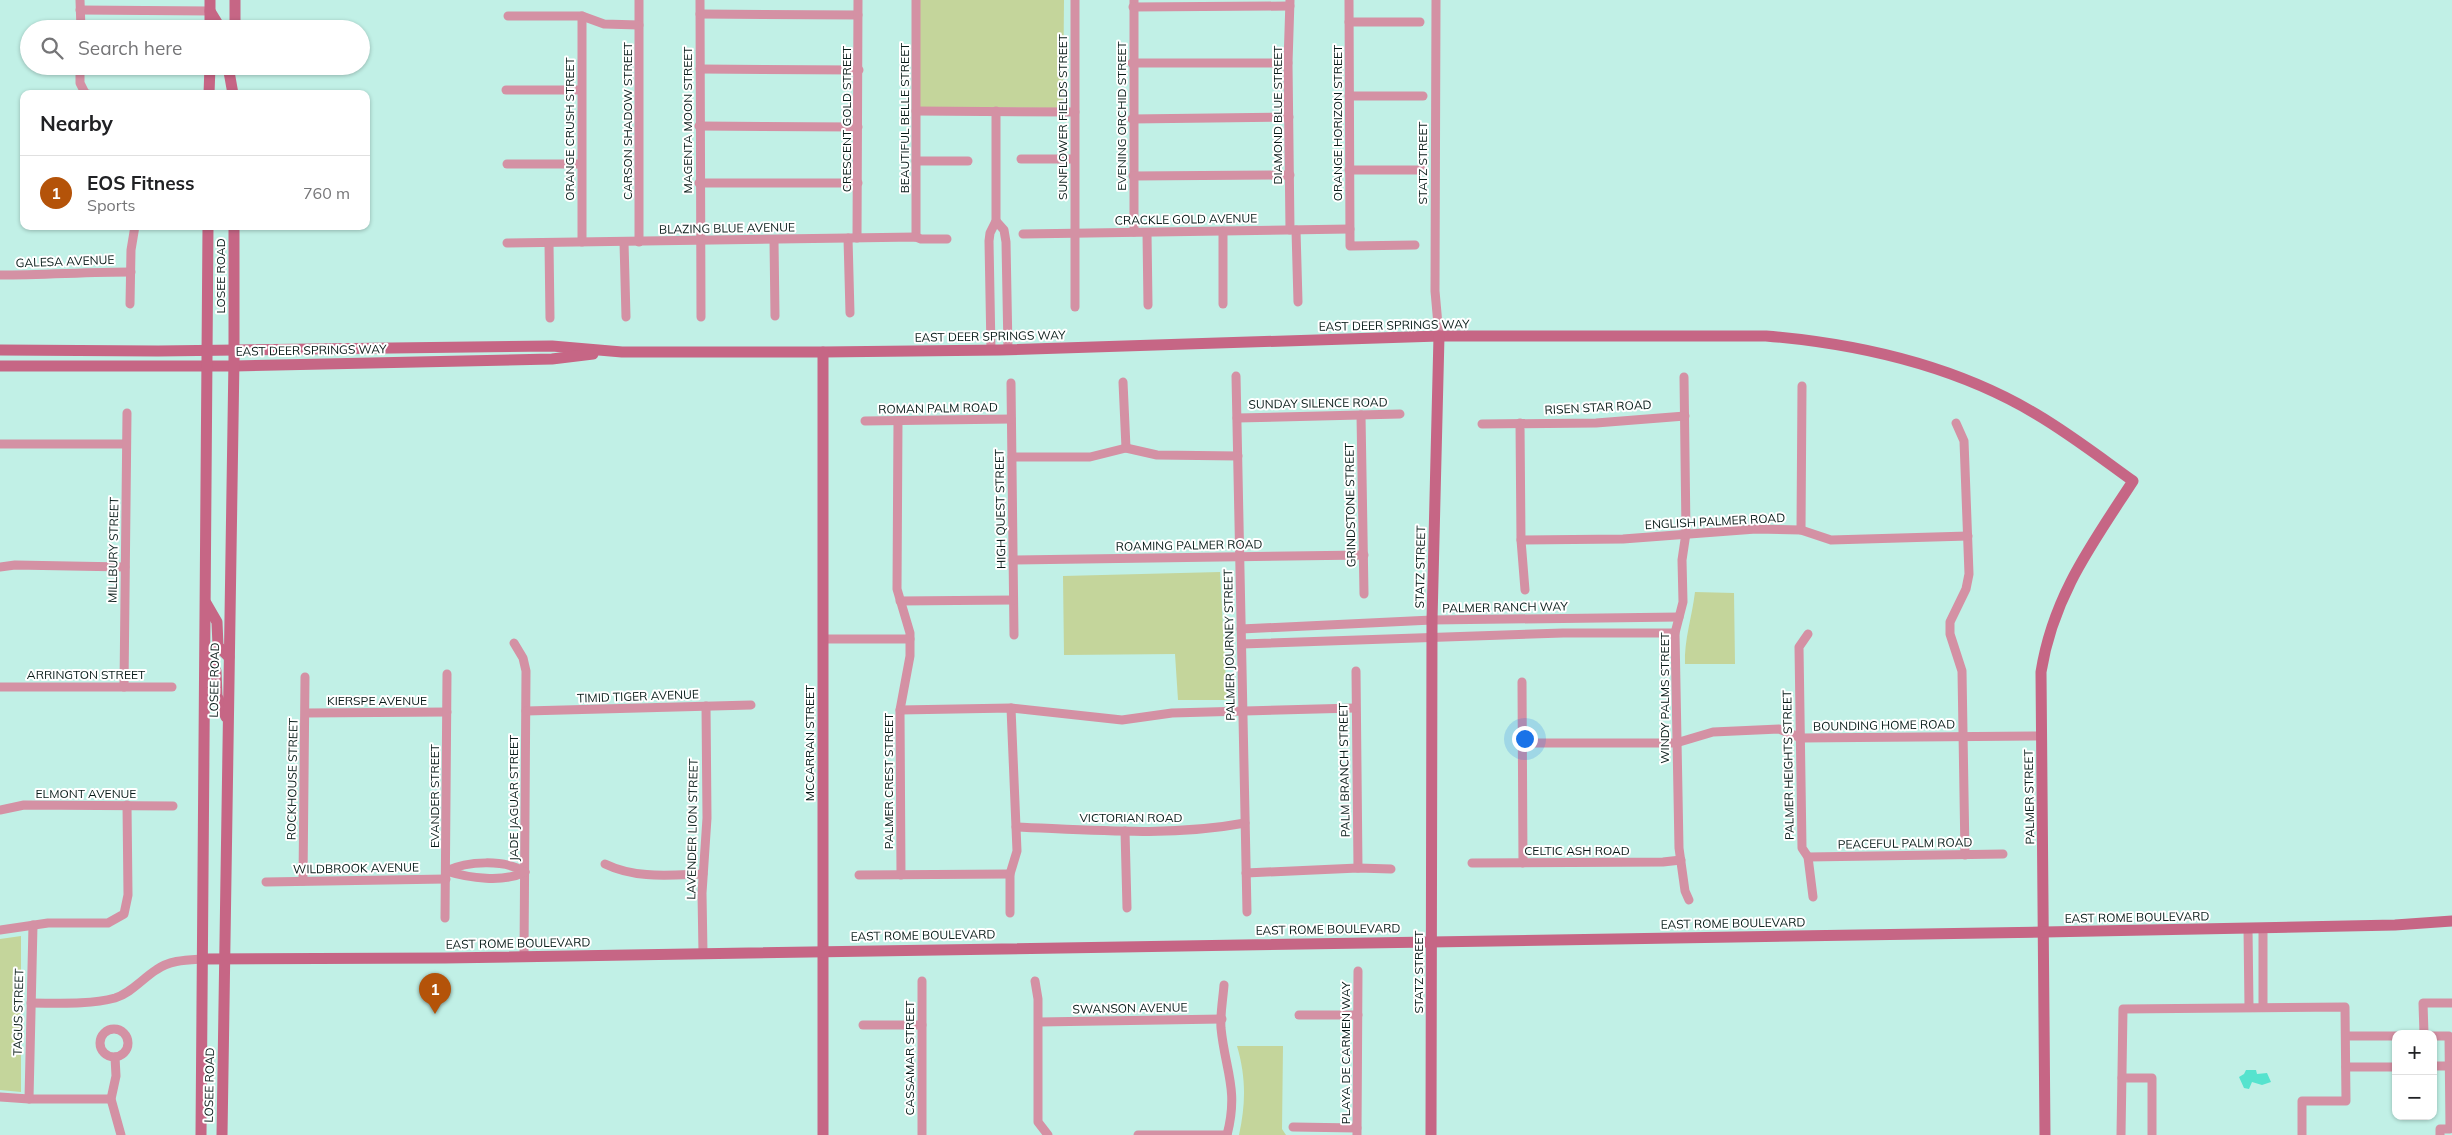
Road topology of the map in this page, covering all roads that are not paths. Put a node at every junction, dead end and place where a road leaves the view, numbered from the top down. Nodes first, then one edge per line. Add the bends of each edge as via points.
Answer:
1 (80, 0) edge
2 (235, 0) edge
3 (639, 0) edge
4 (700, 0) edge
5 (858, 0) edge
6 (916, 0) edge
7 (1075, 0) edge
8 (1349, 0) edge
9 (1436, 0) edge
10 (1134, 3) edge
11 (1290, 3) edge
12 (210, 6) edge
13 (80, 10) junction
14 (700, 14) junction
15 (858, 14) junction
16 (508, 16) dead end
17 (582, 16) junction
18 (81, 20) edge
19 (213, 20) edge
20 (235, 20) edge
21 (1349, 22) junction
22 (1420, 22) dead end
23 (639, 24) junction
24 (1132, 63) junction
25 (1288, 63) junction
26 (700, 69) junction
27 (858, 70) junction
28 (80, 75) edge
29 (210, 75) edge
30 (230, 75) edge
31 (234, 75) edge
32 (84, 90) edge
33 (209, 90) edge
34 (233, 90) edge
35 (234, 90) edge
36 (506, 90) dead end
37 (581, 90) junction
38 (1349, 96) junction
39 (1423, 96) dead end
40 (916, 111) junction
41 (996, 112) junction
42 (1074, 112) junction
43 (1289, 117) junction
44 (1132, 119) junction
45 (699, 126) junction
46 (858, 127) junction
47 (1021, 159) dead end
48 (1074, 159) junction
49 (916, 160) junction
50 (968, 161) dead end
51 (507, 164) dead end
52 (581, 164) junction
53 (1349, 170) junction
54 (1422, 170) dead end
55 (1290, 175) junction
56 (1134, 176) junction
57 (699, 183) junction
58 (858, 183) junction
59 (996, 221) junction
60 (1350, 229) junction
61 (135, 230) edge
62 (208, 230) edge
63 (234, 230) edge
64 (1293, 230) junction
65 (1223, 231) junction
66 (1134, 232) junction
67 (1148, 233) junction
68 (1024, 234) dead end
69 (1074, 234) junction
70 (916, 237) junction
71 (853, 238) junction
72 (947, 239) dead end
73 (774, 240) junction
74 (699, 241) junction
75 (582, 242) junction
76 (624, 242) junction
77 (639, 242) junction
78 (507, 243) dead end
79 (549, 243) junction
80 (1415, 245) dead end
81 (131, 272) junction
82 (0, 275) edge
83 (1298, 302) dead end
84 (130, 304) dead end
85 (1223, 304) dead end
86 (1148, 306) dead end
87 (1075, 307) dead end
88 (850, 313) dead end
89 (775, 316) dead end
90 (626, 317) dead end
91 (701, 317) dead end
92 (550, 318) dead end
93 (1439, 336) junction
94 (0, 350) edge
95 (207, 350) junction
96 (234, 350) junction
97 (991, 350) junction
98 (1008, 350) junction
99 (622, 352) junction
100 (823, 352) junction
101 (0, 366) edge
102 (206, 366) junction
103 (234, 366) junction
104 (1236, 376) dead end
105 (1684, 377) dead end
106 (1124, 382) dead end
107 (1011, 383) dead end
108 (1802, 386) dead end
109 (127, 413) dead end
110 (1400, 414) dead end
111 (1361, 415) junction
112 (1685, 416) junction
113 (1237, 418) junction
114 (1011, 419) junction
115 (865, 421) dead end
116 (898, 421) junction
117 (1520, 423) junction
118 (1956, 423) dead end
119 (1482, 424) dead end
120 (0, 444) edge
121 (126, 444) junction
122 (1126, 448) junction
123 (1238, 456) junction
124 (1012, 457) junction
125 (2133, 481) joint
126 (1800, 530) junction
127 (1686, 533) junction
128 (1968, 536) junction
129 (1521, 540) junction
130 (1364, 555) junction
131 (1240, 556) junction
132 (1013, 560) junction
133 (0, 567) edge
134 (125, 567) junction
135 (1525, 590) dead end
136 (1364, 594) dead end
137 (1013, 600) junction
138 (205, 601) junction
139 (900, 601) junction
140 (1679, 617) junction
141 (1432, 620) junction
142 (1241, 629) junction
143 (1675, 633) junction
144 (1808, 634) dead end
145 (1014, 635) dead end
146 (1432, 637) junction
147 (910, 638) junction
148 (824, 639) junction
149 (514, 644) dead end
150 (1242, 644) junction
151 (228, 657) junction
152 (206, 658) junction
153 (1356, 672) dead end
154 (448, 674) dead end
155 (305, 677) dead end
156 (1522, 682) dead end
157 (124, 687) junction
158 (172, 687) dead end
159 (0, 688) edge
160 (751, 705) dead end
161 (706, 706) junction
162 (1012, 708) junction
163 (1355, 708) junction
164 (900, 710) junction
165 (526, 711) junction
166 (1243, 711) junction
167 (447, 712) junction
168 (306, 713) junction
169 (228, 720) junction
170 (1963, 736) junction
171 (2041, 736) junction
172 (1801, 738) junction
173 (1522, 743) junction
174 (1676, 743) junction
175 (127, 805) junction
176 (173, 806) dead end
177 (0, 810) edge
178 (1245, 823) junction
179 (1016, 827) junction
180 (1125, 831) junction
181 (2003, 854) dead end
182 (1965, 855) junction
183 (1808, 857) junction
184 (1681, 860) junction
185 (1472, 863) dead end
186 (1523, 863) junction
187 (605, 864) dead end
188 (1358, 868) junction
189 (1391, 869) dead end
190 (525, 872) junction
191 (1246, 873) junction
192 (703, 874) junction
193 (1010, 874) junction
194 (446, 875) junction
195 (859, 875) dead end
196 (901, 875) junction
197 (303, 881) junction
198 (266, 882) dead end
199 (1812, 897) dead end
200 (1688, 900) dead end
201 (1127, 908) dead end
202 (1247, 912) dead end
203 (1010, 913) dead end
204 (445, 918) dead end
205 (2452, 920) edge
206 (33, 925) junction
207 (2248, 928) junction
208 (2263, 928) junction
209 (0, 930) edge
210 (2044, 932) junction
211 (1432, 942) junction
212 (822, 951) junction
213 (703, 953) junction
214 (524, 956) junction
215 (224, 958) junction
216 (203, 959) junction
217 (1358, 971) dead end
218 (922, 980) dead end
219 (1035, 980) dead end
220 (1224, 985) dead end
221 (31, 1003) junction
222 (2452, 1003) edge
223 (2249, 1007) junction
224 (2263, 1007) junction
225 (1299, 1015) dead end
226 (1358, 1015) junction
227 (1222, 1019) junction
228 (1038, 1022) junction
229 (863, 1025) dead end
230 (922, 1025) junction
231 (2424, 1030) edge
232 (2346, 1036) junction
233 (2392, 1036) edge
234 (2437, 1036) edge
235 (115, 1057) dead end
236 (2437, 1066) edge
237 (2450, 1066) junction
238 (2346, 1067) junction
239 (2392, 1067) edge
240 (2122, 1078) junction
241 (0, 1097) edge
242 (29, 1099) junction
243 (111, 1099) junction
244 (1293, 1127) dead end
245 (1357, 1131) edge
246 (1046, 1134) edge
247 (121, 1135) edge
248 (201, 1135) edge
249 (222, 1135) edge
250 (823, 1135) edge
251 (922, 1135) edge
252 (1138, 1135) edge
253 (1227, 1135) edge
254 (1431, 1135) edge
255 (2045, 1135) edge
256 (2121, 1135) edge
257 (2152, 1135) edge
258 (2302, 1135) edge
259 (2440, 1135) edge

1 - 13 street
2 - 20 street
3 - 23 street, CARSON SHADOW STREET
4 - 14 street, MAGENTA MOON STREET
5 - 15 street, CRESCENT GOLD STREET
6 - 40 street, BEAUTIFUL BELLE STREET
7 - 42 street, SUNFLOWER FIELDS STREET
8 - 21 street, ORANGE HORIZON STREET
9 - 93 street, STATZ STREET via 1435,291
10 - 11 street
10 - 24 street, EVENING ORCHID STREET
11 - 25 street, DIAMOND BLUE STREET
12 - 13 street
12 - 19 street
13 - 18 street
14 - 15 street
14 - 26 street, MAGENTA MOON STREET
15 - 27 street, CRESCENT GOLD STREET
16 - 17 street
17 - 23 street via 604,24
17 - 37 street, ORANGE CRUSH STREET
21 - 22 street
21 - 38 street, ORANGE HORIZON STREET
23 - 77 street, CARSON SHADOW STREET
24 - 25 street
24 - 44 street, EVENING ORCHID STREET
25 - 43 street, DIAMOND BLUE STREET
26 - 27 street
26 - 45 street, MAGENTA MOON STREET
27 - 46 street, CRESCENT GOLD STREET
28 - 32 street
29 - 33 street
30 - 34 street
31 - 35 street
36 - 37 street
37 - 52 street, ORANGE CRUSH STREET
38 - 39 street
38 - 53 street, ORANGE HORIZON STREET
40 - 41 street
40 - 49 street, BEAUTIFUL BELLE STREET
41 - 42 street
41 - 59 street
42 - 48 street, SUNFLOWER FIELDS STREET
43 - 44 street
43 - 55 street, DIAMOND BLUE STREET
44 - 56 street, EVENING ORCHID STREET
45 - 46 street
45 - 57 street, MAGENTA MOON STREET
46 - 58 street, CRESCENT GOLD STREET
47 - 48 street
48 - 69 street, SUNFLOWER FIELDS STREET
49 - 50 street
49 - 70 street, BEAUTIFUL BELLE STREET
51 - 52 street
52 - 75 street, ORANGE CRUSH STREET
53 - 54 street
53 - 60 street, ORANGE HORIZON STREET
55 - 56 street
55 - 64 street, DIAMOND BLUE STREET
56 - 66 street, EVENING ORCHID STREET
57 - 58 street
57 - 74 street, MAGENTA MOON STREET
58 - 71 street, CRESCENT GOLD STREET
59 - 97 street via 990,233
59 - 98 street via 1005,235
60 - 64 street, CRACKLE GOLD AVENUE
60 - 80 street, ORANGE HORIZON STREET via 1350,246
61 - 81 street
62 - 95 street, LOSEE ROAD
63 - 96 street, LOSEE ROAD
64 - 65 street, CRACKLE GOLD AVENUE
64 - 83 street, DIAMOND BLUE STREET
65 - 67 street, CRACKLE GOLD AVENUE
65 - 85 street
66 - 67 street, CRACKLE GOLD AVENUE
66 - 69 street, CRACKLE GOLD AVENUE
67 - 86 street
68 - 69 street, CRACKLE GOLD AVENUE
69 - 87 street, SUNFLOWER FIELDS STREET
70 - 71 street, BLAZING BLUE AVENUE
70 - 72 street, BLAZING BLUE AVENUE
71 - 73 street, BLAZING BLUE AVENUE
71 - 88 street, CRESCENT GOLD STREET
73 - 74 street, BLAZING BLUE AVENUE
73 - 89 street
74 - 77 street, BLAZING BLUE AVENUE
74 - 91 street, MAGENTA MOON STREET
75 - 76 street, BLAZING BLUE AVENUE
75 - 79 street, BLAZING BLUE AVENUE
76 - 77 street, BLAZING BLUE AVENUE
76 - 90 street
78 - 79 street, BLAZING BLUE AVENUE
79 - 92 street
81 - 82 street, GALESA AVENUE
81 - 84 street
93 - 98 street, EAST DEER SPRINGS WAY
93 - 125 street, EAST DEER SPRINGS WAY via 1766,336 1867,349 1954,375 1995,392 2036,414
93 - 141 street, STATZ STREET
94 - 95 street, EAST DEER SPRINGS WAY
95 - 96 street, EAST DEER SPRINGS WAY
95 - 102 street, LOSEE ROAD
96 - 99 street, EAST DEER SPRINGS WAY via 552,346
96 - 103 street, LOSEE ROAD
97 - 98 street, EAST DEER SPRINGS WAY
97 - 100 street, EAST DEER SPRINGS WAY
99 - 100 street, EAST DEER SPRINGS WAY
99 - 103 street, EAST DEER SPRINGS WAY via 552,359
100 - 148 street, MCCARRAN STREET
101 - 102 street, EAST DEER SPRINGS WAY
102 - 103 street, EAST DEER SPRINGS WAY
102 - 138 street, LOSEE ROAD
103 - 151 street, LOSEE ROAD
104 - 113 street, PALMER JOURNEY STREET
105 - 112 street, WINDY PALMS STREET
106 - 122 street
107 - 114 street, HIGH QUEST STREET
108 - 126 street
109 - 121 street, MILLBURY STREET
110 - 111 street, SUNDAY SILENCE ROAD
111 - 113 street, SUNDAY SILENCE ROAD
111 - 130 street, GRINDSTONE STREET
112 - 117 street, RISEN STAR ROAD
112 - 127 street, WINDY PALMS STREET
113 - 123 street, PALMER JOURNEY STREET
114 - 116 street, ROMAN PALM ROAD
114 - 124 street, HIGH QUEST STREET
115 - 116 street, ROMAN PALM ROAD
116 - 139 street, PALMER CREST STREET via 897,589
117 - 119 street, RISEN STAR ROAD
117 - 129 street
118 - 128 street via 1964,441
120 - 121 street
121 - 134 street, MILLBURY STREET
122 - 123 street via 1157,455
122 - 124 street via 1090,457
123 - 131 street, PALMER JOURNEY STREET
124 - 132 street, HIGH QUEST STREET
125 - 171 street, PALMER STREET via 2074,574 2055,614 2041,672
126 - 127 street, ENGLISH PALMER ROAD
126 - 128 street, ENGLISH PALMER ROAD via 1831,540
127 - 129 street, ENGLISH PALMER ROAD via 1624,539
127 - 140 street, WINDY PALMS STREET via 1682,560 1683,602
128 - 170 street via 1966,590 1950,622 1950,634 1962,671
129 - 135 street
130 - 131 street, ROAMING PALMER ROAD
130 - 136 street, GRINDSTONE STREET
131 - 132 street, ROAMING PALMER ROAD
131 - 142 street, PALMER JOURNEY STREET
132 - 137 street, HIGH QUEST STREET
133 - 134 street
134 - 157 street, MILLBURY STREET
137 - 139 street
137 - 145 street, HIGH QUEST STREET
138 - 151 street via 217,622 218,646
138 - 152 street, LOSEE ROAD
139 - 147 street, PALMER CREST STREET
140 - 141 street, PALMER RANCH WAY
140 - 143 street, WINDY PALMS STREET
141 - 142 street, PALMER RANCH WAY
141 - 146 street, STATZ STREET
142 - 150 street, PALMER JOURNEY STREET
143 - 146 street
143 - 174 street, WINDY PALMS STREET
144 - 172 street, PALMER HEIGHTS STREET via 1799,647
146 - 150 street
146 - 211 street, STATZ STREET
147 - 148 street
147 - 164 street, PALMER CREST STREET
148 - 212 street, MCCARRAN STREET
149 - 165 street, JADE JAGUAR STREET via 523,658 526,672
150 - 166 street, PALMER JOURNEY STREET
151 - 169 street, LOSEE ROAD
152 - 169 street via 216,671 217,696
152 - 216 street, LOSEE ROAD
153 - 163 street, PALM BRANCH STREET
154 - 167 street, EVANDER STREET
155 - 168 street, ROCKHOUSE STREET
156 - 173 street
157 - 158 street, ARRINGTON STREET
157 - 159 street, ARRINGTON STREET
160 - 161 street, TIMID TIGER AVENUE
161 - 165 street, TIMID TIGER AVENUE
161 - 192 street, LAVENDER LION STREET via 707,818
162 - 164 street
162 - 166 street via 1122,720 1172,713
162 - 179 street
163 - 166 street
163 - 188 street, PALM BRANCH STREET
164 - 196 street, PALMER CREST STREET
165 - 190 street, JADE JAGUAR STREET
166 - 178 street, PALMER JOURNEY STREET
167 - 168 street, KIERSPE AVENUE
167 - 194 street, EVANDER STREET
168 - 197 street, ROCKHOUSE STREET
169 - 215 street, LOSEE ROAD
170 - 171 street, BOUNDING HOME ROAD
170 - 172 street, BOUNDING HOME ROAD
170 - 182 street
171 - 210 street, PALMER STREET
172 - 174 street, BOUNDING HOME ROAD via 1779,729 1713,732
172 - 183 street, PALMER HEIGHTS STREET via 1802,848
173 - 174 street, BOUNDING HOME ROAD
173 - 186 street
174 - 184 street, WINDY PALMS STREET
175 - 176 street, ELMONT AVENUE
175 - 177 street, ELMONT AVENUE via 24,805
175 - 206 street via 128,895 124,914 108,922
178 - 180 street, VICTORIAN ROAD via 1212,829
178 - 191 street, PALMER JOURNEY STREET
179 - 180 street, VICTORIAN ROAD
179 - 193 street via 1016,860
180 - 201 street
181 - 182 street, PEACEFUL PALM ROAD
182 - 183 street, PEACEFUL PALM ROAD
183 - 199 street, PALMER HEIGHTS STREET
184 - 186 street, CELTIC ASH ROAD
184 - 200 street, WINDY PALMS STREET
185 - 186 street, CELTIC ASH ROAD
187 - 192 street via 637,874
188 - 189 street
188 - 191 street
190 - 194 street, WILDBROOK AVENUE via 514,865 462,864
190 - 214 street, JADE JAGUAR STREET
191 - 202 street, PALMER JOURNEY STREET
192 - 213 street, LAVENDER LION STREET
193 - 196 street
193 - 203 street
194 - 197 street, WILDBROOK AVENUE
194 - 204 street, EVANDER STREET
195 - 196 street
197 - 198 street, WILDBROOK AVENUE
205 - 208 street, EAST ROME BOULEVARD
206 - 209 street
206 - 221 street, TAGUS STREET
207 - 208 street, EAST ROME BOULEVARD
207 - 210 street, EAST ROME BOULEVARD
207 - 223 street
208 - 224 street
210 - 211 street, EAST ROME BOULEVARD
210 - 255 street, PALMER STREET
211 - 212 street, EAST ROME BOULEVARD
211 - 254 street, STATZ STREET
212 - 213 street, EAST ROME BOULEVARD
212 - 250 street, MCCARRAN STREET
213 - 214 street, EAST ROME BOULEVARD
214 - 215 street, EAST ROME BOULEVARD
215 - 216 street, EAST ROME BOULEVARD
215 - 249 street, LOSEE ROAD
216 - 221 street via 176,960 116,998 91,1002
216 - 248 street, LOSEE ROAD
217 - 226 street, PLAYA DE CARMEN WAY
218 - 230 street, CASSAMAR STREET
219 - 228 street
220 - 227 street
221 - 242 street, TAGUS STREET
222 - 231 street via 2424,1003
223 - 224 street
223 - 240 street via 2123,1008
224 - 232 street via 2346,1006
225 - 226 street
226 - 245 street, PLAYA DE CARMEN WAY
227 - 228 street, SWANSON AVENUE
227 - 253 street via 1233,1092
228 - 246 street via 1038,1122
229 - 230 street
230 - 251 street, CASSAMAR STREET
232 - 233 street
232 - 238 street
234 - 237 street via 2449,1036
235 - 243 street via 116,1076
236 - 237 street
237 - 259 street via 2450,1128 2440,1129
238 - 239 street
238 - 258 street via 2346,1101 2302,1101
240 - 256 street
240 - 257 street via 2152,1078
241 - 242 street
242 - 243 street
243 - 247 street
244 - 245 street
252 - 253 street

